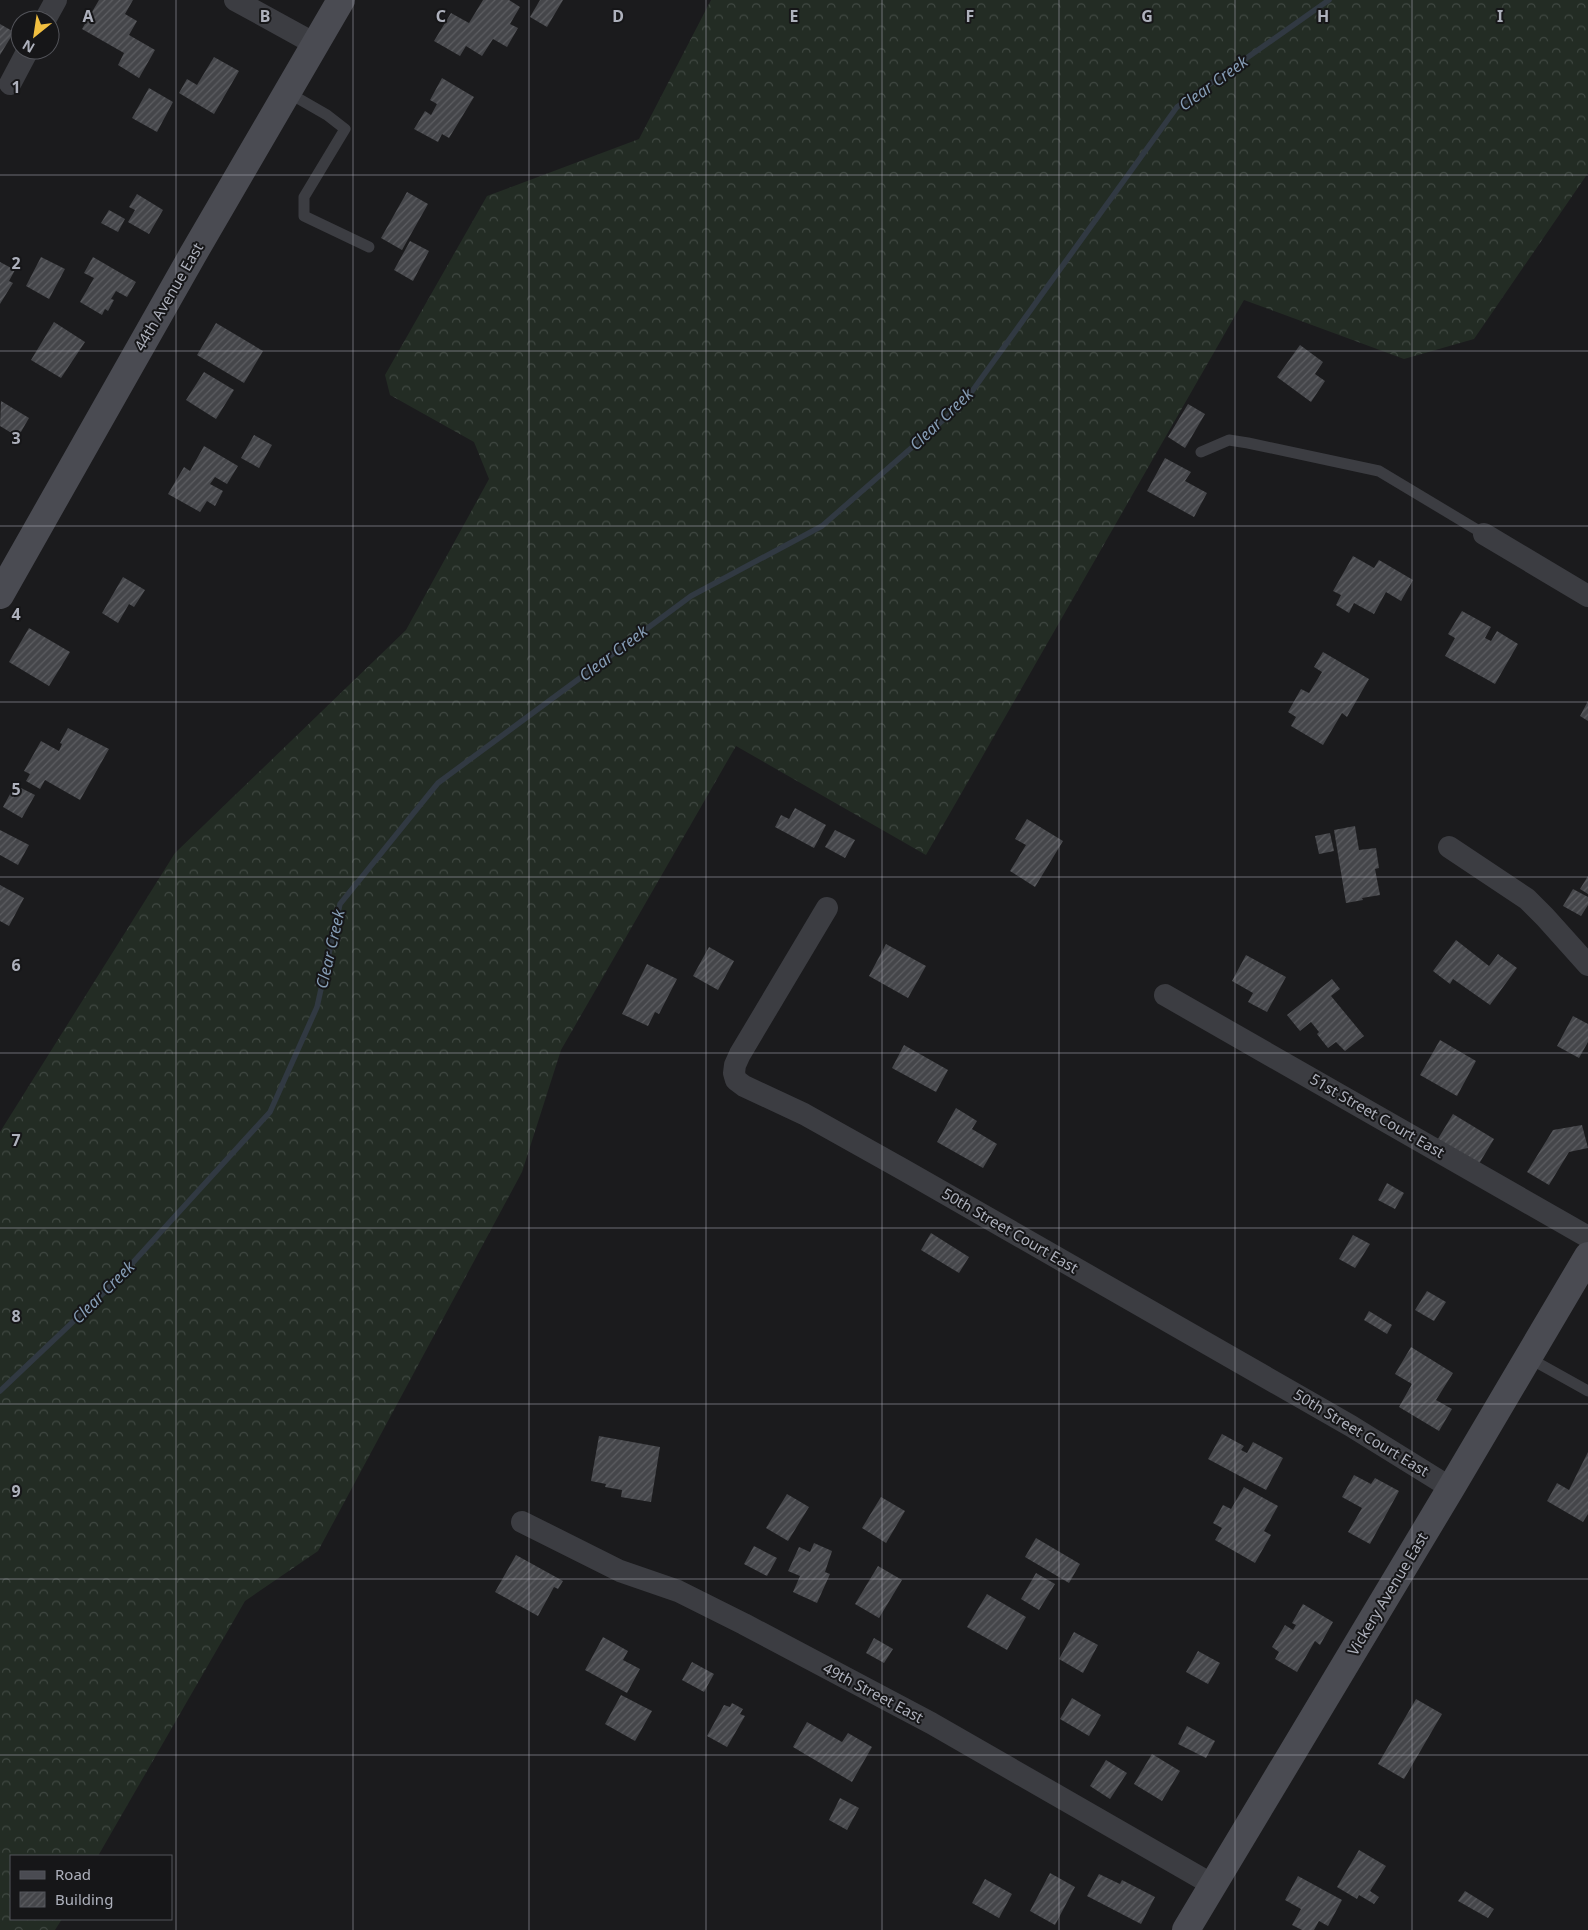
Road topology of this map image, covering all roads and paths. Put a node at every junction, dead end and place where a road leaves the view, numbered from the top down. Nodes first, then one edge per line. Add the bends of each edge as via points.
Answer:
1 (236, 0) edge
2 (341, 0) edge
3 (315, 44) junction
4 (23, 60) edge
5 (10, 84) dead end
6 (288, 92) junction
7 (369, 247) dead end
8 (1201, 452) dead end
9 (1484, 534) joint
10 (0, 595) edge
11 (1588, 596) edge
12 (1449, 847) dead end
13 (827, 908) dead end
14 (1588, 965) edge
15 (1166, 995) dead end
16 (1588, 1237) edge
17 (1588, 1256) edge
18 (1527, 1357) junction
19 (1588, 1392) edge
20 (1451, 1488) junction
21 (522, 1522) dead end
22 (1213, 1885) junction
23 (1186, 1930) edge

1 - 3 street
2 - 3 street, 44th Avenue East
3 - 6 street, 44th Avenue East
4 - 5 street
6 - 7 lane via 345,129 304,196 304,216
6 - 10 street, 44th Avenue East
8 - 9 lane via 1229,440 1248,442 1379,471
9 - 11 street
12 - 14 street via 1527,900
13 - 20 street, 50th Street Court East via 740,1054 734,1070 738,1082 804,1114 904,1170 1352,1426
15 - 16 street, 51st Street Court East
17 - 18 street, Vickery Avenue East
18 - 19 lane
18 - 20 street, Vickery Avenue East
20 - 22 street, Vickery Avenue East
21 - 22 street, 49th Street East via 620,1571 678,1592 744,1624 931,1723
22 - 23 street, Vickery Avenue East

